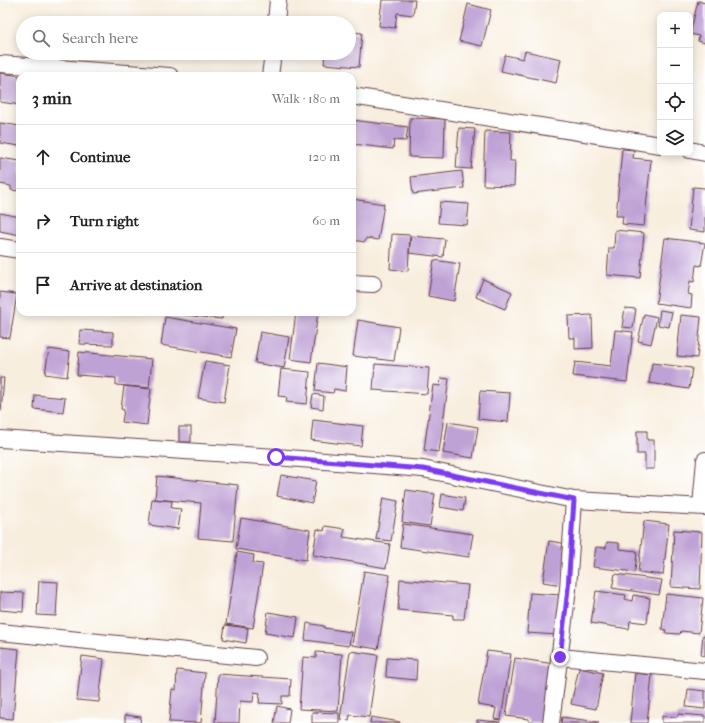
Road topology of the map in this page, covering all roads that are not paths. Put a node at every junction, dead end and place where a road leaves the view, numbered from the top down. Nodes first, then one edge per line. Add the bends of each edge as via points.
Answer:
1 (278, 0) edge
2 (277, 16) edge
3 (272, 60) edge
4 (0, 64) edge
5 (113, 72) edge
6 (271, 72) edge
7 (356, 97) edge
8 (657, 146) edge
9 (693, 151) edge
10 (705, 153) edge
11 (0, 247) edge
12 (16, 249) edge
13 (356, 283) edge
14 (373, 284) dead end
15 (0, 439) edge
16 (705, 460) edge
17 (574, 500) junction
18 (703, 506) edge
19 (0, 632) edge
20 (560, 657) junction
21 (256, 658) dead end
22 (705, 671) edge
23 (551, 723) edge

1 - 2 street
3 - 6 street
4 - 5 street
7 - 8 street
9 - 10 street
11 - 12 street
13 - 14 street
15 - 17 street via 423,469
16 - 18 street
17 - 18 street
17 - 20 street
19 - 21 street
20 - 22 street
20 - 23 street

